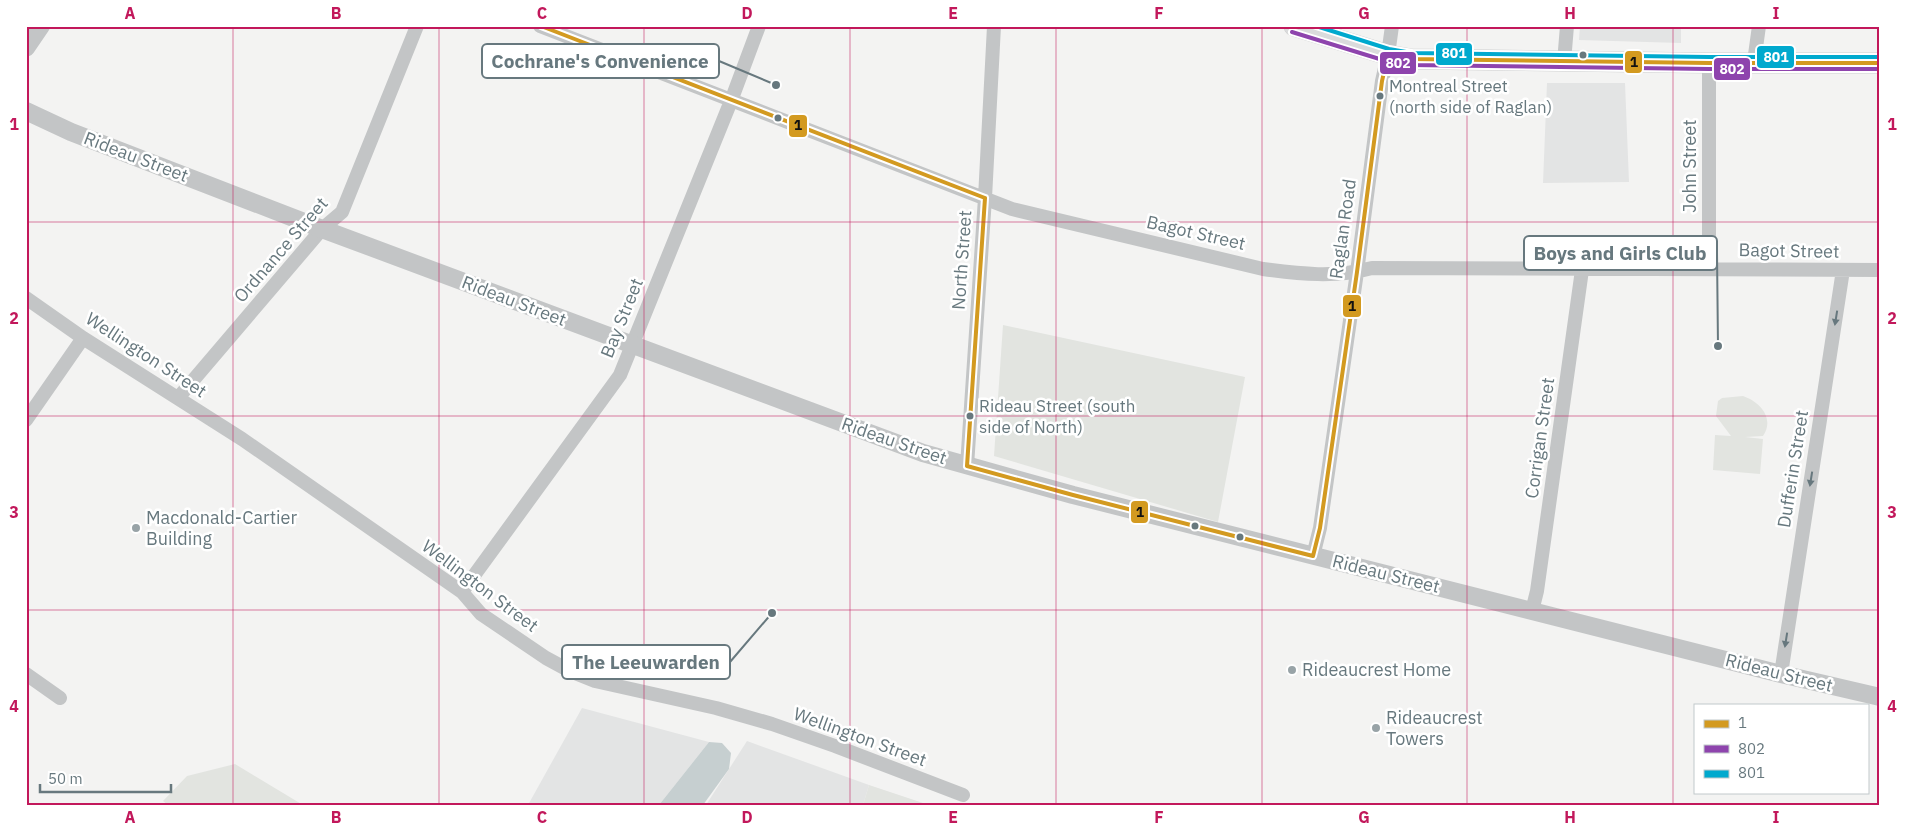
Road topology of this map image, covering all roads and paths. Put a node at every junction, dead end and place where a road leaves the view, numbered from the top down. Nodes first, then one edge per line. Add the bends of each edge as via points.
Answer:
1 (41, 26) edge
2 (417, 26) edge
3 (540, 26) edge
4 (759, 26) edge
5 (994, 26) edge
6 (1294, 26) edge
7 (1392, 26) edge
8 (1568, 26) edge
9 (1759, 26) edge
10 (26, 48) edge
11 (1388, 55) junction
12 (1564, 62) junction
13 (1754, 62) junction
14 (1709, 63) junction
15 (1880, 63) edge
16 (731, 101) junction
17 (26, 111) edge
18 (985, 198) junction
19 (322, 229) junction
20 (1709, 269) junction
21 (1582, 270) junction
22 (1843, 270) junction
23 (1880, 270) edge
24 (1357, 272) junction
25 (26, 298) edge
26 (83, 338) junction
27 (633, 346) junction
28 (178, 398) junction
29 (26, 420) edge
30 (967, 466) junction
31 (1313, 556) junction
32 (462, 592) junction
33 (1532, 611) junction
34 (26, 674) edge
35 (1781, 674) junction
36 (1880, 697) edge
37 (60, 698) dead end
38 (963, 795) dead end

1 - 10 street
2 - 19 street, Ordnance Street via 342,212
3 - 16 street, Bagot Street
4 - 16 street, Bay Street
5 - 18 street, North Street
6 - 11 main road
7 - 11 street, Raglan Road
8 - 12 street
9 - 13 street
11 - 12 main road via 1411,59
11 - 24 street, Raglan Road
12 - 14 main road
13 - 14 main road
13 - 15 main road
14 - 20 street, John Street
16 - 18 street, Bagot Street
16 - 27 street, Bay Street
17 - 19 street, Rideau Street via 71,132
18 - 24 street, Bagot Street via 1012,209 1263,268 1300,274
18 - 30 street, North Street
19 - 27 street, Rideau Street
19 - 28 street, Ordnance Street
20 - 21 street, Bagot Street
20 - 22 street, Bagot Street
21 - 24 street, Bagot Street via 1372,268
21 - 33 street, Corrigan Street
22 - 23 street, Bagot Street
22 -> 35 street, Dufferin Street
24 - 31 street, Raglan Road via 1322,518
25 - 26 street, Wellington Street
26 - 28 street, Wellington Street
26 - 29 street
27 - 30 street, Rideau Street via 923,454
27 - 32 street, Bay Street via 620,375
28 - 32 street, Wellington Street
30 - 31 street, Rideau Street
31 - 33 street, Rideau Street
32 - 38 street, Wellington Street via 481,614 570,671 595,681 772,724
33 - 35 street, Rideau Street
34 - 37 street
35 - 36 street, Rideau Street

